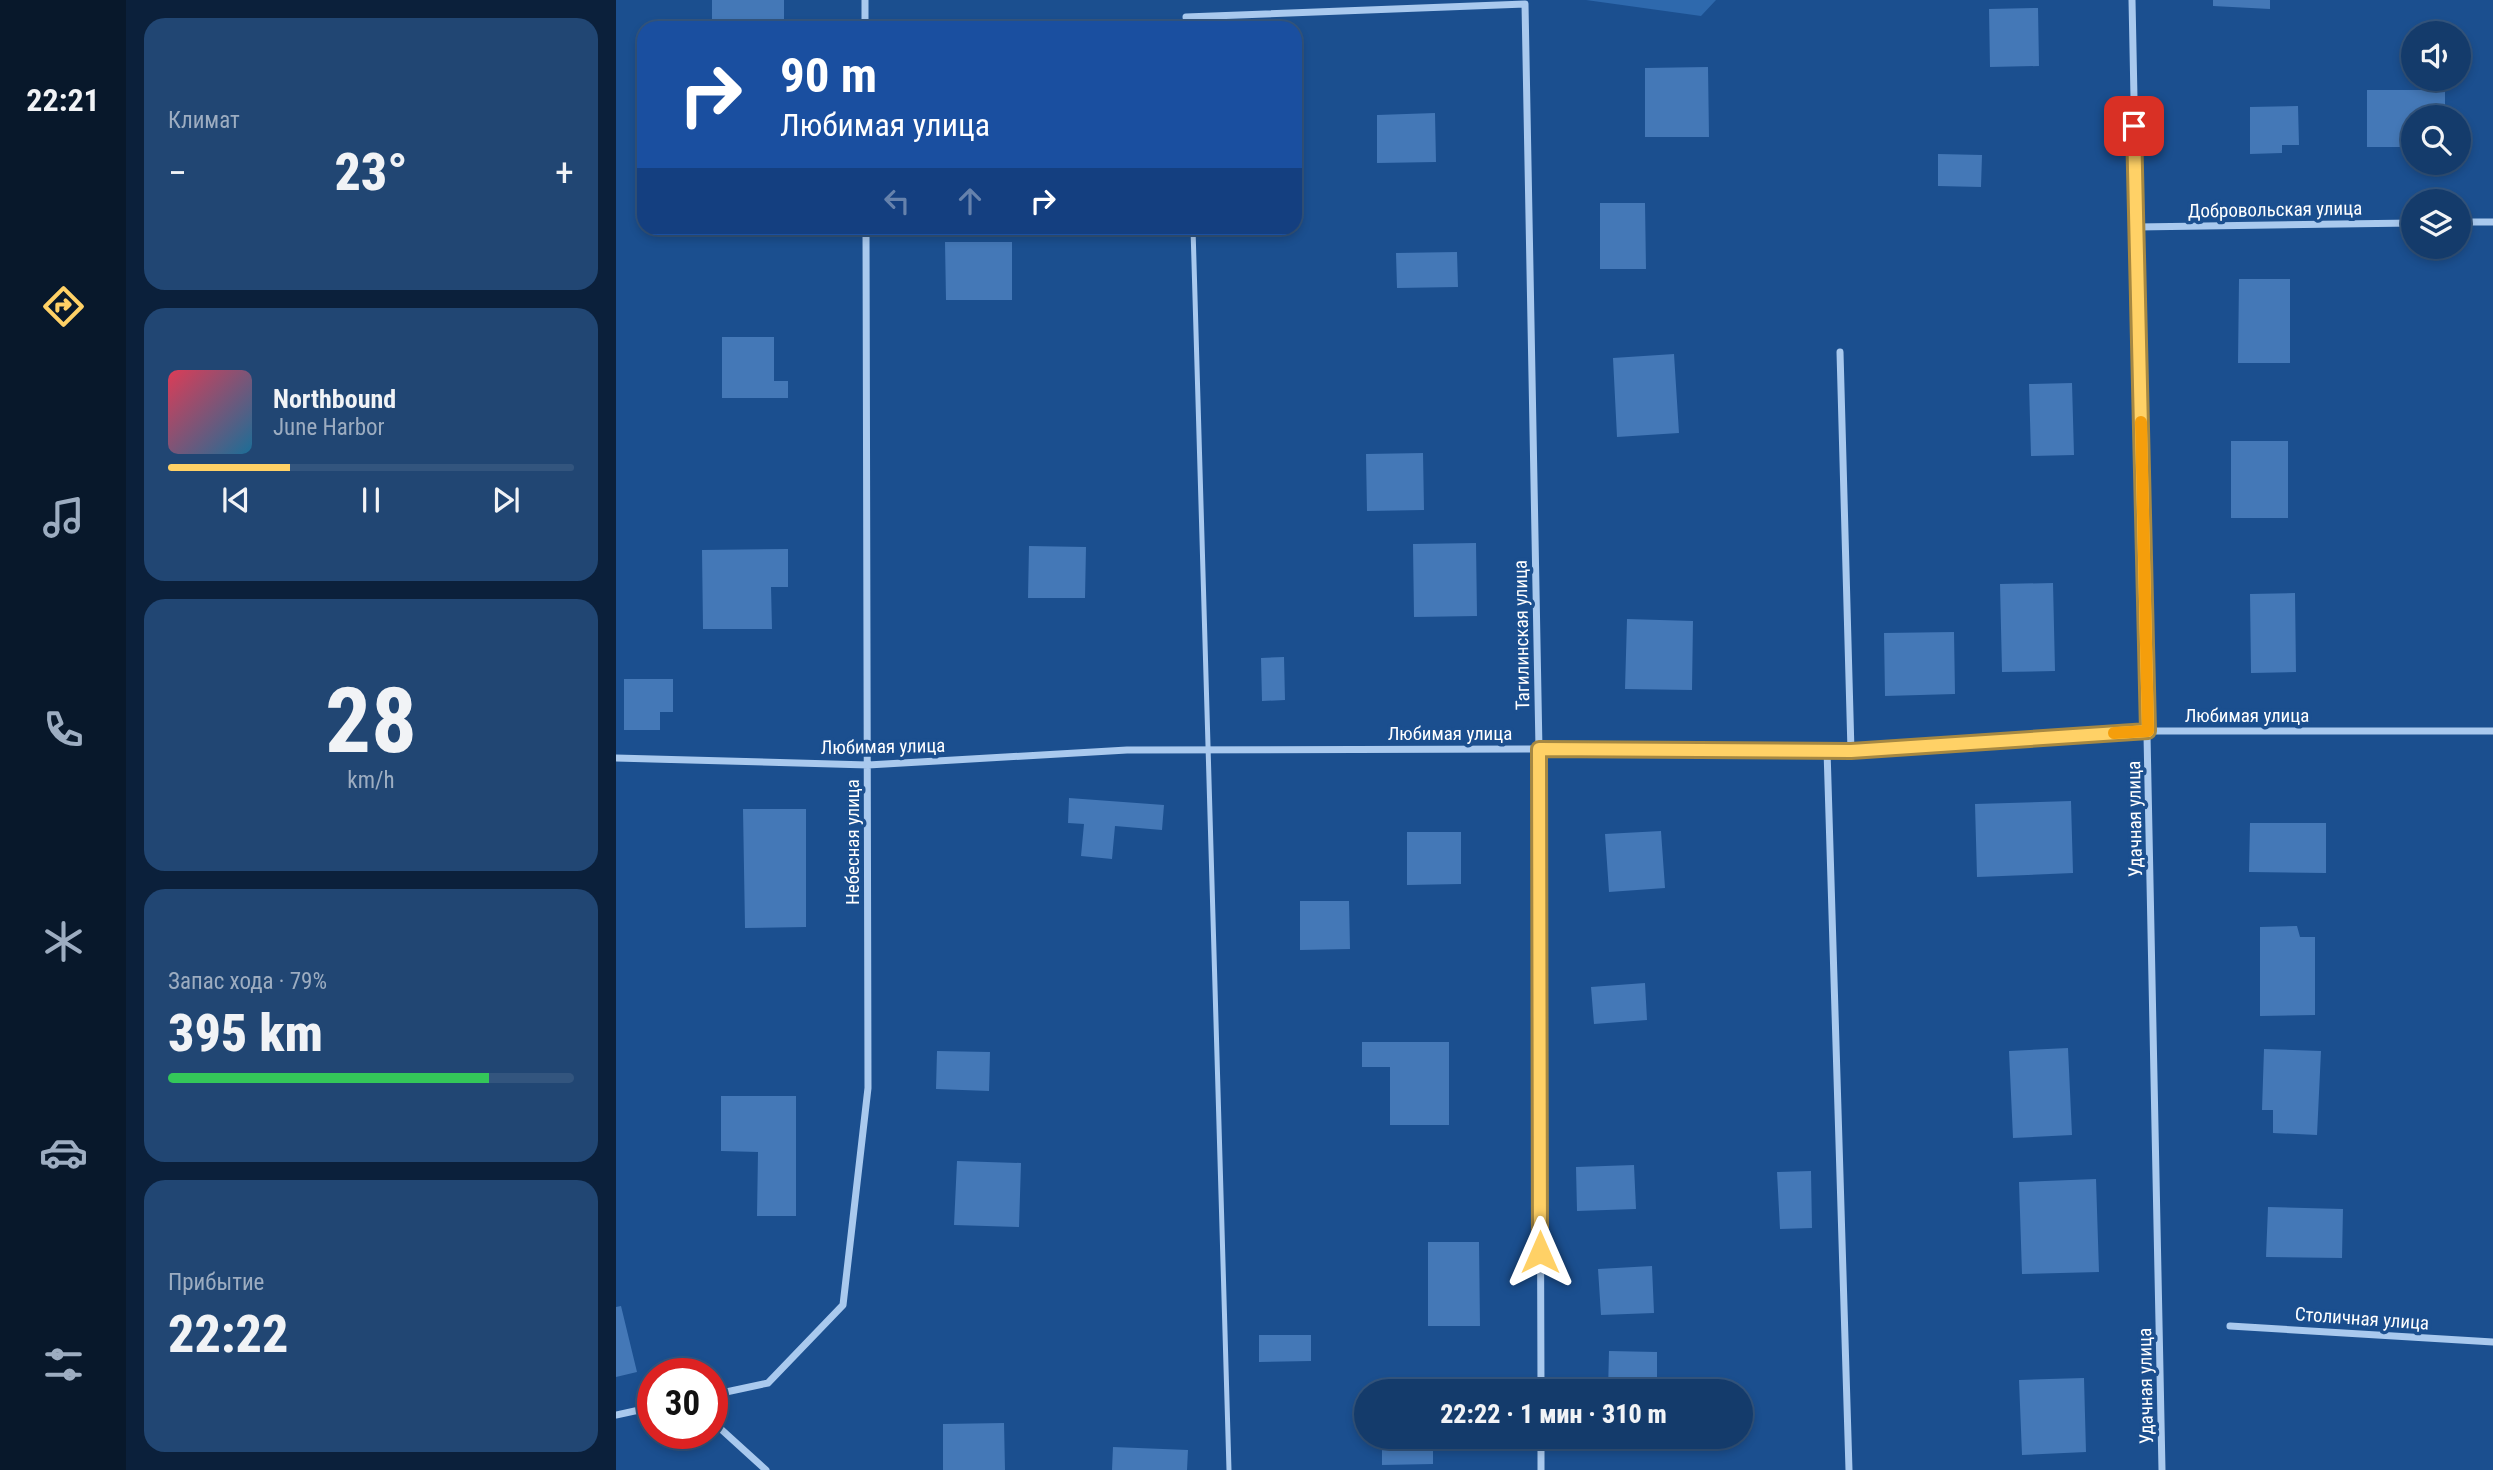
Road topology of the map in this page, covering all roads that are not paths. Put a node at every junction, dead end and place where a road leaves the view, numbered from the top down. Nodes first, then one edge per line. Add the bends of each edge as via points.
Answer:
1 (865, 0) edge
2 (2132, 0) edge
3 (1186, 17) joint
4 (865, 21) edge
5 (1186, 21) edge
6 (2471, 222) edge
7 (2493, 222) edge
8 (2401, 223) edge
9 (2137, 227) junction
10 (866, 235) edge
11 (1192, 235) edge
12 (1840, 352) dead end
13 (2148, 731) junction
14 (2493, 731) edge
15 (1539, 749) junction
16 (1208, 750) junction
17 (1828, 750) junction
18 (1851, 751) junction
19 (616, 758) edge
20 (868, 765) junction
21 (2230, 1326) dead end
22 (2493, 1342) edge
23 (1541, 1379) edge
24 (728, 1392) edge
25 (637, 1410) edge
26 (616, 1415) edge
27 (728, 1436) edge
28 (1541, 1449) edge
29 (766, 1470) edge
30 (1229, 1470) edge
31 (1541, 1470) edge
32 (1849, 1470) edge
33 (2162, 1470) edge

1 - 4 street
2 - 9 street, Удачная улица
3 - 5 lane
3 - 15 street, Тагилинская улица via 1525,4
6 - 7 street
8 - 9 street, Добровольская улица
9 - 13 street, Удачная улица
10 - 20 street, Небесная улица
11 - 16 lane
12 - 18 street
13 - 14 street, Любимая улица
13 - 18 street, Любимая улица
13 - 33 street, Удачная улица
15 - 16 street, Любимая улица
15 - 17 street, Любимая улица
15 - 23 street, Тагилинская улица
16 - 20 street, Любимая улица via 1127,750
16 - 30 lane
17 - 18 street, Любимая улица
17 - 32 street
19 - 20 street, Любимая улица
20 - 24 street, Небесная улица via 868,1088 843,1305 768,1383
21 - 22 street, Столичная улица
25 - 26 street
27 - 29 street
28 - 31 street

